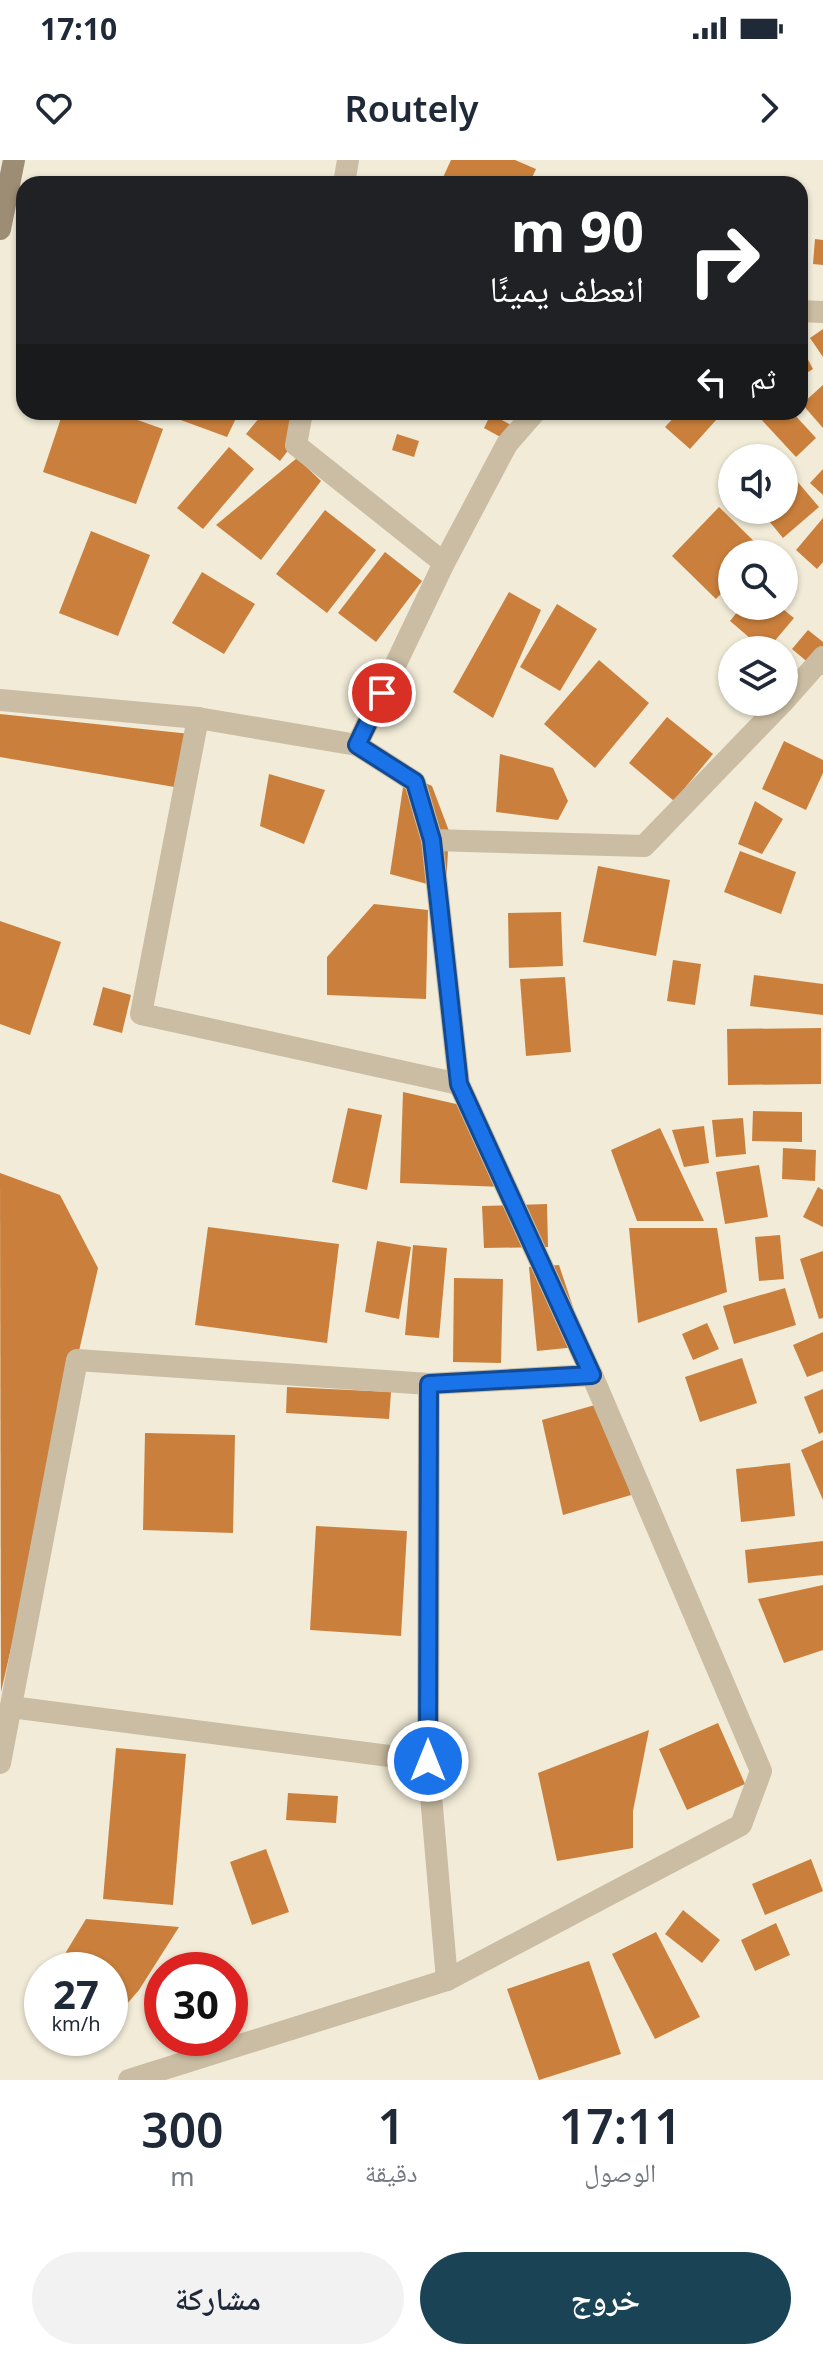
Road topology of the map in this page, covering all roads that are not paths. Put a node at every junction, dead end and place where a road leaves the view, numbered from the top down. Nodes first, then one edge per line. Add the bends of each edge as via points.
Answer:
1 (14, 160) edge
2 (0, 229) edge
3 (301, 420) edge
4 (528, 420) edge
5 (444, 563) junction
6 (823, 657) edge
7 (798, 686) edge
8 (0, 700) edge
9 (770, 716) edge
10 (198, 718) junction
11 (357, 745) junction
12 (432, 840) junction
13 (459, 1084) junction
14 (592, 1375) junction
15 (429, 1384) junction
16 (11, 1707) junction
17 (428, 1761) junction
18 (0, 1763) edge
19 (447, 1980) junction
20 (129, 2080) edge

1 - 2 main road
3 - 5 street via 296,445
4 - 5 street via 507,444
5 - 11 street
6 - 7 street
8 - 10 street
9 - 12 street via 644,846
10 - 11 street
10 - 13 street via 141,1014
11 - 12 street via 415,782
12 - 13 street
13 - 14 street
14 - 15 street
14 - 19 street via 761,1771 741,1825
15 - 16 street via 77,1360
15 - 17 street
16 - 17 street
16 - 18 street
17 - 19 street
19 - 20 street

